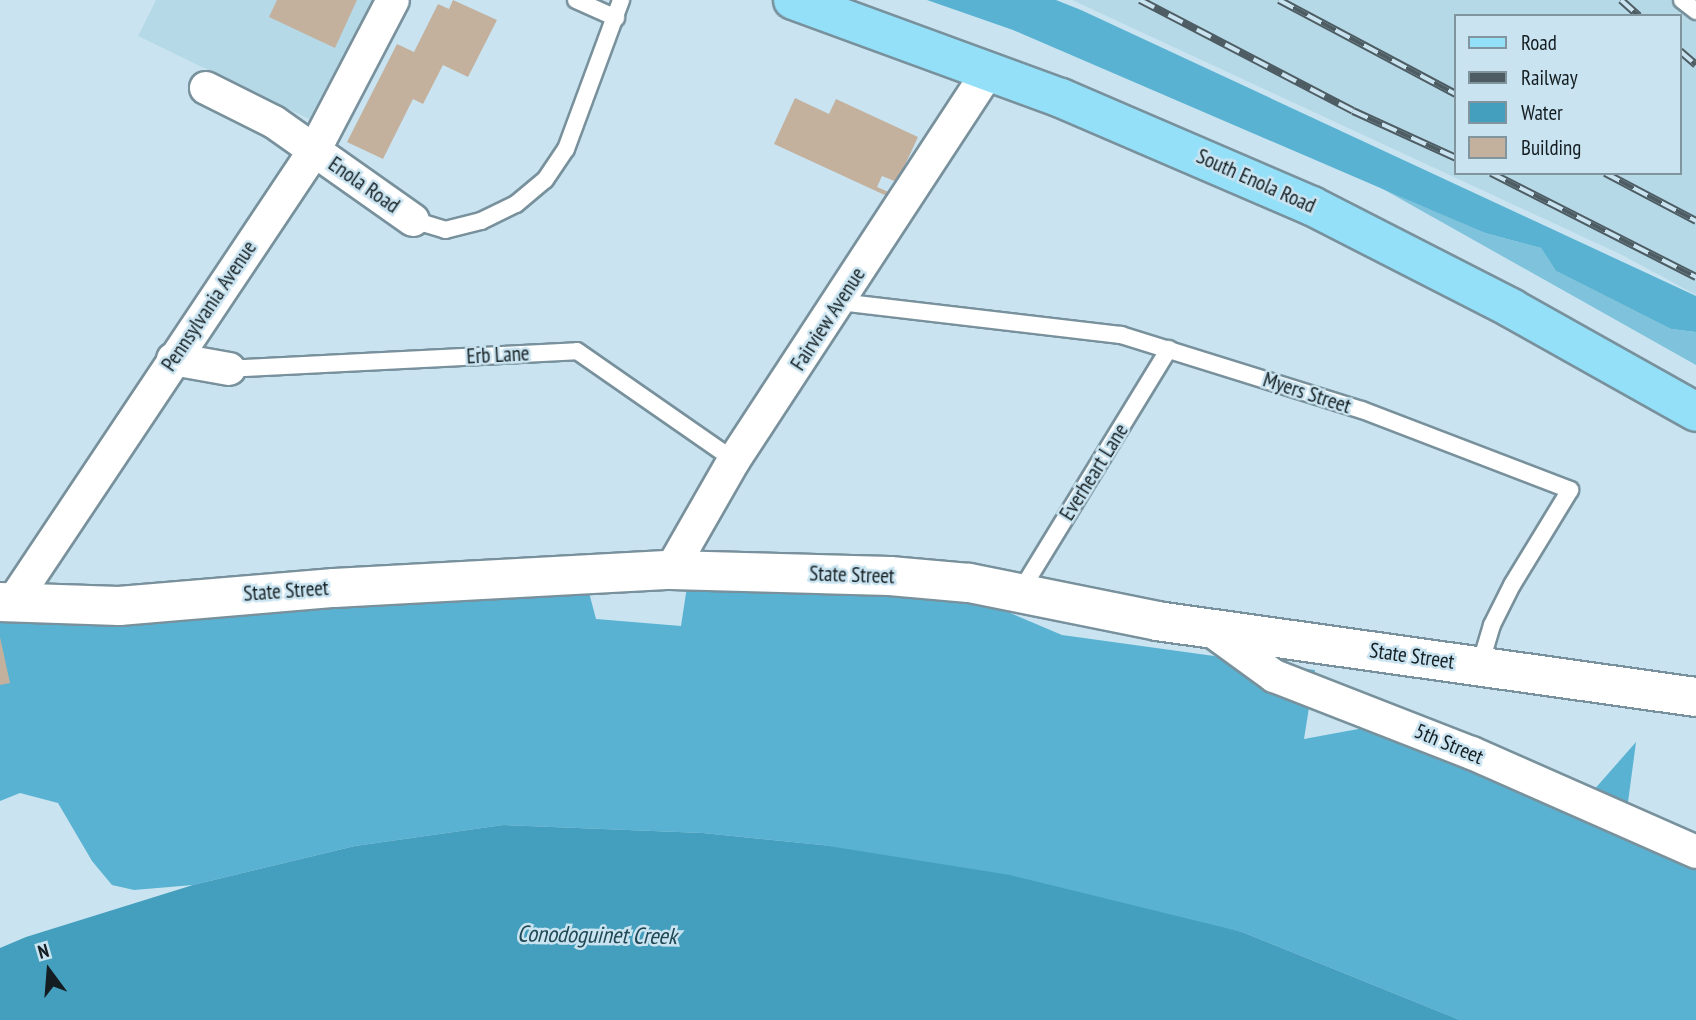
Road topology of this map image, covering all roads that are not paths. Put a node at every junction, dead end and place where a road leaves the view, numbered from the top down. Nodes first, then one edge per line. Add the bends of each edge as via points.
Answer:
1 (393, 0) edge
2 (576, 0) edge
3 (621, 0) edge
4 (793, 0) edge
5 (1682, 0) edge
6 (1696, 11) edge
7 (616, 18) junction
8 (989, 71) junction
9 (206, 88) dead end
10 (314, 151) junction
11 (413, 220) joint
12 (839, 302) junction
13 (1170, 349) junction
14 (168, 366) junction
15 (229, 369) joint
16 (1696, 412) edge
17 (734, 460) junction
18 (671, 570) junction
19 (1018, 595) junction
20 (6, 603) edge
21 (1208, 628) junction
22 (1480, 665) junction
23 (1696, 697) edge
24 (1696, 852) edge

1 - 10 street, Pennsylvania Avenue
2 - 7 lane
3 - 7 lane
4 - 8 main road, South Enola Road
5 - 6 lane
7 - 11 lane via 566,149 545,180 516,204 481,221 445,230
8 - 12 street, Fairview Avenue
8 - 16 main road, South Enola Road via 1132,126 1312,206 1511,308
9 - 10 street, Enola Road via 274,122
10 - 11 street, Enola Road
10 - 14 street, Pennsylvania Avenue
12 - 13 lane, Myers Street via 1121,335
12 - 17 street, Fairview Avenue
13 - 19 lane, Everheart Lane
13 - 22 lane, Myers Street via 1362,410 1570,490 1512,585 1492,625
14 - 15 street, Erb Lane
14 - 20 street, Pennsylvania Avenue
15 - 17 lane, Erb Lane via 577,351
17 - 18 street, Fairview Avenue
18 - 19 main road, State Street via 890,576 969,583
18 - 20 main road, State Street via 334,588 119,606
19 - 21 main road, State Street
21 - 22 main road, State Street
21 - 24 street, 5th Street via 1274,676 1459,748
22 - 23 main road, State Street

